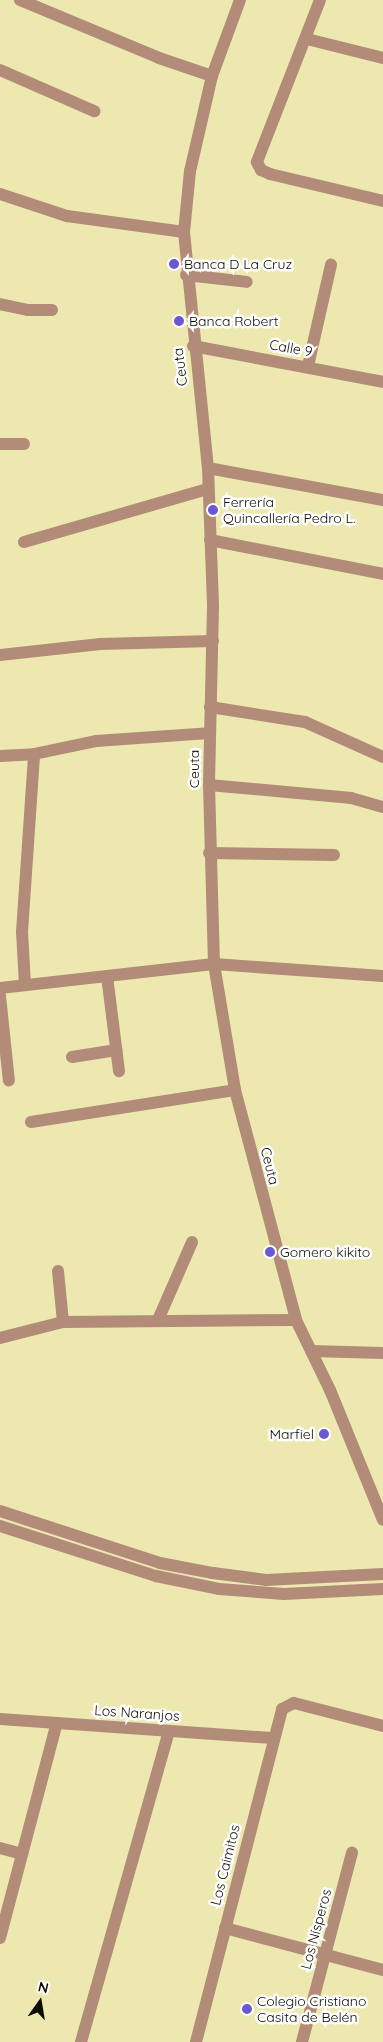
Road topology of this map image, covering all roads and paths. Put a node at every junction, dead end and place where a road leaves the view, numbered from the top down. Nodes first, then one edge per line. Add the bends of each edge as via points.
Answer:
1 (20, 0) edge
2 (240, 0) edge
3 (320, 0) edge
4 (307, 39) junction
5 (383, 58) edge
6 (0, 70) edge
7 (212, 76) junction
8 (94, 111) dead end
9 (0, 194) edge
10 (383, 202) edge
11 (184, 232) junction
12 (330, 266) dead end
13 (186, 275) junction
14 (247, 282) dead end
15 (0, 304) edge
16 (52, 310) dead end
17 (193, 346) junction
18 (308, 366) junction
19 (383, 382) edge
20 (0, 444) edge
21 (24, 444) dead end
22 (208, 468) junction
23 (208, 489) junction
24 (383, 500) edge
25 (210, 540) junction
26 (24, 542) dead end
27 (383, 574) edge
28 (213, 641) junction
29 (0, 655) edge
30 (210, 707) junction
31 (210, 733) junction
32 (34, 754) junction
33 (0, 756) edge
34 (383, 757) edge
35 (209, 785) junction
36 (383, 807) edge
37 (209, 853) junction
38 (334, 855) dead end
39 (214, 964) junction
40 (107, 976) junction
41 (383, 976) edge
42 (25, 985) junction
43 (0, 988) edge
44 (0, 996) edge
45 (116, 1050) junction
46 (72, 1056) dead end
47 (119, 1071) dead end
48 (9, 1081) dead end
49 (235, 1090) junction
50 (31, 1122) dead end
51 (192, 1242) dead end
52 (58, 1271) dead end
53 (158, 1320) junction
54 (296, 1320) junction
55 (62, 1322) junction
56 (0, 1338) edge
57 (311, 1351) junction
58 (383, 1353) edge
59 (0, 1511) edge
60 (383, 1517) edge
61 (0, 1526) edge
62 (383, 1574) edge
63 (383, 1589) edge
64 (0, 1718) edge
65 (57, 1723) junction
66 (383, 1726) edge
67 (169, 1731) junction
68 (272, 1738) junction
69 (0, 1848) edge
70 (352, 1853) dead end
71 (22, 1854) junction
72 (225, 1928) junction
73 (0, 1938) edge
74 (325, 1956) junction
75 (383, 1970) edge
76 (81, 2042) edge
77 (196, 2042) edge
78 (302, 2042) edge

1 - 7 street via 159,58
2 - 7 street, Ceuta
3 - 4 street
4 - 5 street
4 - 10 street via 257,162 261,170
6 - 8 street
7 - 11 street, Ceuta via 190,171
9 - 11 street via 67,216
11 - 13 street, Ceuta
12 - 18 street
13 - 14 street
13 - 17 street, Ceuta
15 - 16 street via 28,310
17 - 18 street, Calle 9
17 - 22 street, Ceuta
18 - 19 street, Calle 9
20 - 21 street
22 - 23 street, Ceuta
22 - 24 street
23 - 25 street, Ceuta
23 - 26 street
25 - 27 street
25 - 28 street, Ceuta
28 - 29 street via 100,644
28 - 30 street, Ceuta
30 - 31 street, Ceuta
30 - 34 street via 305,722
31 - 32 street via 96,740
31 - 35 street, Ceuta
32 - 33 street
32 - 42 street via 22,932
35 - 36 street via 351,798
35 - 37 street, Ceuta
37 - 38 street
37 - 39 street, Ceuta
39 - 40 street
39 - 41 street
39 - 49 street, Ceuta
40 - 42 street
40 - 45 street
42 - 43 street
44 - 48 street
45 - 46 street
45 - 47 street
49 - 50 street
49 - 54 street, Ceuta
51 - 53 street
52 - 55 street
53 - 54 street
53 - 55 street
54 - 57 street, Ceuta
55 - 56 street
57 - 58 street
57 - 60 street, Ceuta
59 - 62 street via 160,1562 213,1573 266,1580
61 - 63 street via 156,1576 219,1589 284,1594
64 - 65 street, Los Naranjos
65 - 67 street, Los Naranjos
65 - 71 street
66 - 68 street, Los Caimitos via 288,1704 282,1710
67 - 68 street, Los Naranjos
67 - 76 street
68 - 72 street, Los Caimitos
69 - 71 street
70 - 74 street, Los Nísperos
71 - 73 street
72 - 74 street
72 - 77 street, Los Caimitos
74 - 75 street
74 - 78 street, Los Nísperos

